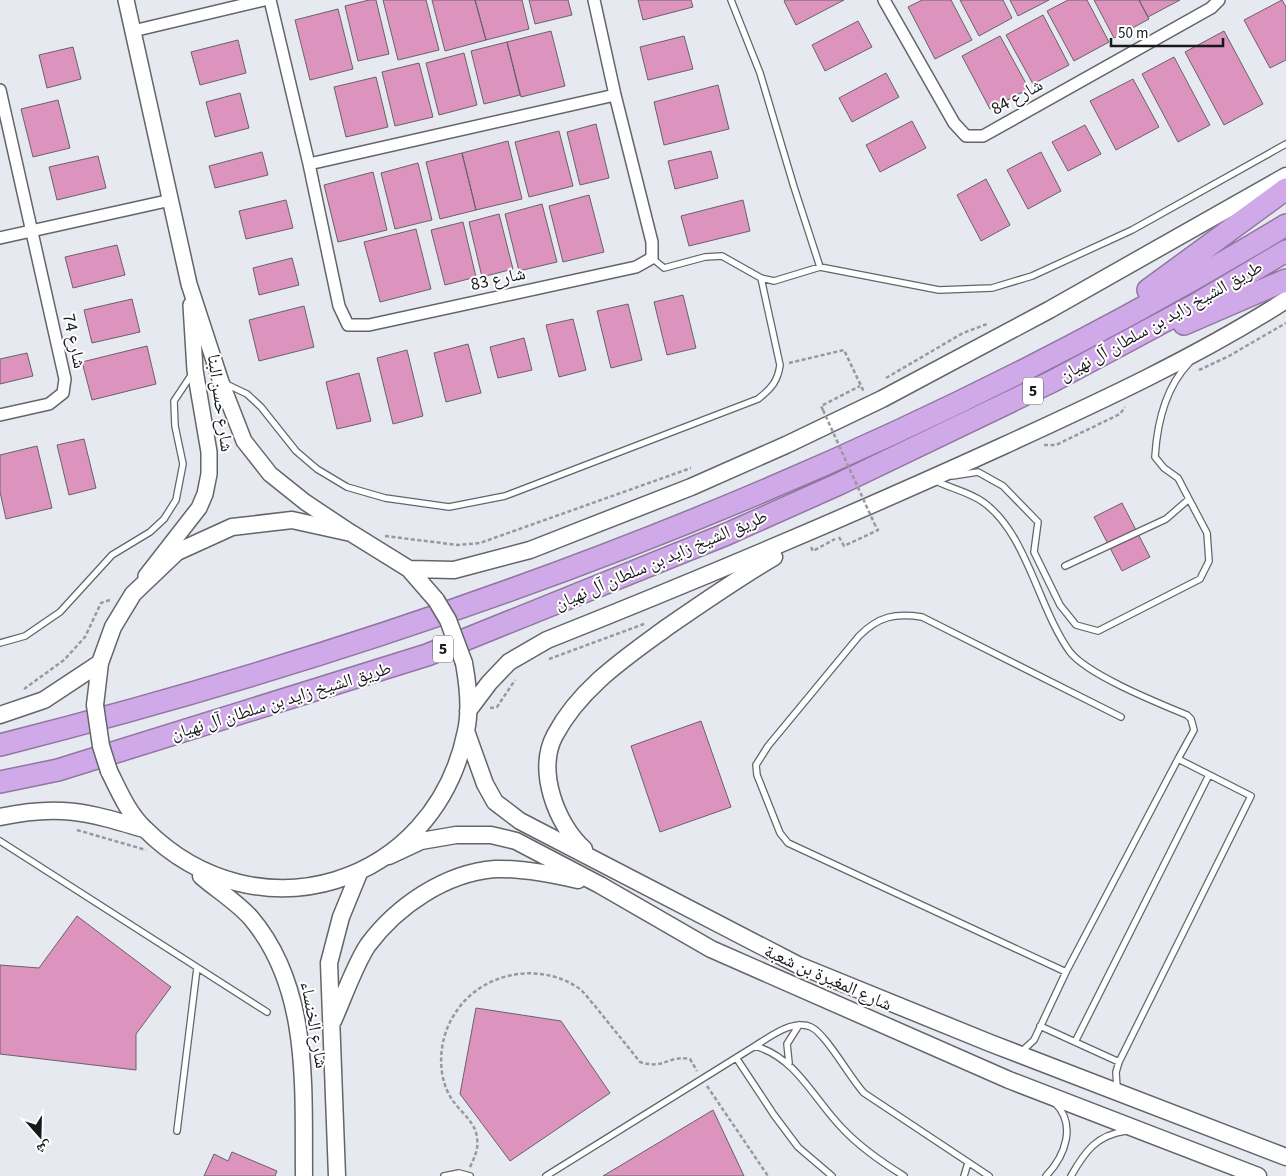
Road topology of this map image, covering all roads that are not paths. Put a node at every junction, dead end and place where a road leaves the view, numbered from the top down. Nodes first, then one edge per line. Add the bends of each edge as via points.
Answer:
1 (126, 0) edge
2 (264, 0) edge
3 (270, 0) edge
4 (594, 0) edge
5 (731, 0) edge
6 (884, 0) edge
7 (1220, 0) edge
8 (133, 31) junction
9 (0, 90) edge
10 (615, 95) junction
11 (1286, 144) edge
12 (309, 164) junction
13 (1286, 176) edge
14 (1286, 189) edge
15 (171, 200) junction
16 (1286, 225) edge
17 (33, 230) junction
18 (0, 238) edge
19 (1286, 250) edge
20 (652, 258) junction
21 (820, 267) junction
22 (761, 278) junction
23 (1286, 280) edge
24 (190, 284) junction
25 (1286, 300) edge
26 (1207, 345) junction
27 (1071, 346) junction
28 (195, 370) junction
29 (1053, 381) junction
30 (221, 382) junction
31 (0, 415) edge
32 (932, 478) junction
33 (1189, 499) junction
34 (836, 530) junction
35 (351, 533) junction
36 (1065, 566) dead end
37 (409, 569) junction
38 (133, 594) junction
39 (0, 643) edge
40 (100, 663) junction
41 (468, 711) junction
42 (0, 714) edge
43 (1121, 717) dead end
44 (466, 731) junction
45 (0, 745) edge
46 (1178, 759) junction
47 (1209, 775) junction
48 (0, 782) edge
49 (0, 817) edge
50 (144, 829) junction
51 (0, 841) edge
52 (389, 856) junction
53 (184, 862) junction
54 (599, 862) junction
55 (359, 873) junction
56 (600, 885) junction
57 (197, 968) junction
58 (1066, 972) junction
59 (267, 1012) dead end
60 (333, 1021) junction
61 (799, 1025) junction
62 (1040, 1026) junction
63 (1075, 1042) junction
64 (755, 1046) junction
65 (1014, 1052) junction
66 (737, 1059) junction
67 (1119, 1062) junction
68 (789, 1063) junction
69 (1009, 1080) junction
70 (1122, 1094) junction
71 (177, 1131) dead end
72 (1142, 1131) junction
73 (1286, 1157) edge
74 (968, 1163) junction
75 (304, 1176) edge
76 (337, 1176) edge
77 (444, 1176) edge
78 (468, 1176) edge
79 (546, 1176) edge
80 (832, 1176) edge
81 (904, 1176) edge
82 (964, 1176) edge
83 (989, 1176) edge
84 (1046, 1176) edge
85 (1071, 1176) edge
86 (1258, 1176) edge

1 - 8 street, شارع حسن البنا
2 - 8 street
3 - 12 street, شارع 83
4 - 10 street
5 - 21 lane via 760,73
6 - 7 street, شارع 84 via 954,124 966,136 983,136
8 - 15 street, شارع حسن البنا
9 - 17 street, شارع 74
10 - 12 street
10 - 20 street via 652,242
11 - 21 lane via 1132,230 1032,276 992,288 939,290
12 - 20 street, شارع 83 via 339,306 348,325 369,325 636,267
13 - 37 main road via 882,400 786,445 691,487 530,550 454,570
14 - 27 highway
15 - 17 street
15 - 24 street, شارع حسن البنا
16 - 27 highway, طريق الشيخ زايد بن سلطان آل نهيان / 5
17 - 18 street
17 - 31 street, شارع 74 via 65,379 63,393 49,404
19 - 29 highway, طريق الشيخ زايد بن سلطان آل نهيان / 5 via 1192,306
20 - 22 lane via 664,268 722,256
21 - 22 lane via 774,281
22 - 30 lane via 780,365 778,378 758,400 505,496 449,507 384,498 347,487 317,470 296,451 247,394
23 - 29 highway
24 - 28 street, شارع حسن البنا
24 - 30 street, شارع حسن البنا
25 - 26 main road
26 - 32 main road via 1093,405
26 - 33 lane via 1179,374 1168,396 1155,446 1155,457 1178,478
27 - 45 highway, طريق الشيخ زايد بن سلطان آل نهيان / 5 via 769,491 480,603 306,660
28 - 38 street, شارع حسن البنا via 209,452 205,494 187,525
28 - 39 lane via 174,401 175,426 183,464 176,500 164,519 150,532 112,555 60,612 25,636
29 - 48 highway, طريق الشيخ زايد بن سلطان آل نهيان / 5 via 727,534 427,655 58,770
30 - 35 street, شارع حسن البنا via 244,441 270,474
32 - 33 lane via 978,472 1003,486 1038,522 1034,552 1060,605 1076,625 1098,631 1200,579 1209,561 1206,533
32 - 34 main road
32 - 46 lane via 982,501 998,515 1010,531 1071,653 1118,684 1187,715 1194,730
33 - 36 lane via 1166,519
34 - 41 main road via 547,640 509,662
34 - 54 main road via 743,576 617,664 587,691 554,736 548,766 559,817 574,840
35 - 37 main road
35 - 38 main road via 292,520 232,527 177,552
37 - 41 main road, bridge via 436,600 448,620 464,663
38 - 40 main road via 113,627
40 - 42 main road via 44,700
40 - 50 main road, bridge via 96,705 101,746 108,771 124,802
41 - 44 main road
43 - 58 lane via 922,617 891,615 859,636 756,765 780,833 788,842
44 - 52 main road via 452,779 426,822
44 - 54 main road, شارع المغيرة بن شعبة via 476,764 495,802 520,821
46 - 47 lane
46 - 58 lane
47 - 63 lane
47 - 67 lane via 1252,796
49 - 50 main road via 30,810 63,809 103,816
50 - 53 main road
51 - 57 lane
52 - 55 main road
52 - 56 main road, شارع المغيرة بن شعبة via 421,841 456,835 491,835 516,841
53 - 55 main road via 226,881 270,889 316,886
53 - 75 main road, شارع الخنساء via 250,917 284,972 303,1062
54 - 65 main road, شارع المغيرة بن شعبة via 798,965
55 - 60 main road, شارع الخنساء via 341,917 329,963
56 - 60 main road via 547,873 495,869 454,878 408,903 368,946
56 - 69 main road, شارع المغيرة بن شعبة via 711,949
57 - 59 lane
57 - 71 lane
58 - 62 lane
60 - 76 main road, شارع الخنساء
61 - 64 lane via 782,1030
61 - 68 lane via 787,1044
61 - 74 lane via 813,1028 820,1034 864,1093
62 - 63 lane
62 - 65 lane via 1027,1048
63 - 67 lane
64 - 66 lane
64 - 68 lane via 773,1052
65 - 70 main road, شارع المغيرة بن شعبة
66 - 79 lane
66 - 80 lane via 798,1147
67 - 70 lane via 1116,1081
68 - 81 lane via 843,1129
69 - 72 main road, شارع المغيرة بن شعبة
69 - 84 lane via 1054,1102 1066,1118 1067,1139
70 - 73 main road, شارع المغيرة بن شعبة
72 - 85 lane via 1102,1137 1084,1154
72 - 86 main road, شارع المغيرة بن شعبة
74 - 82 lane
74 - 83 lane
77 - 78 lane via 459,1173

